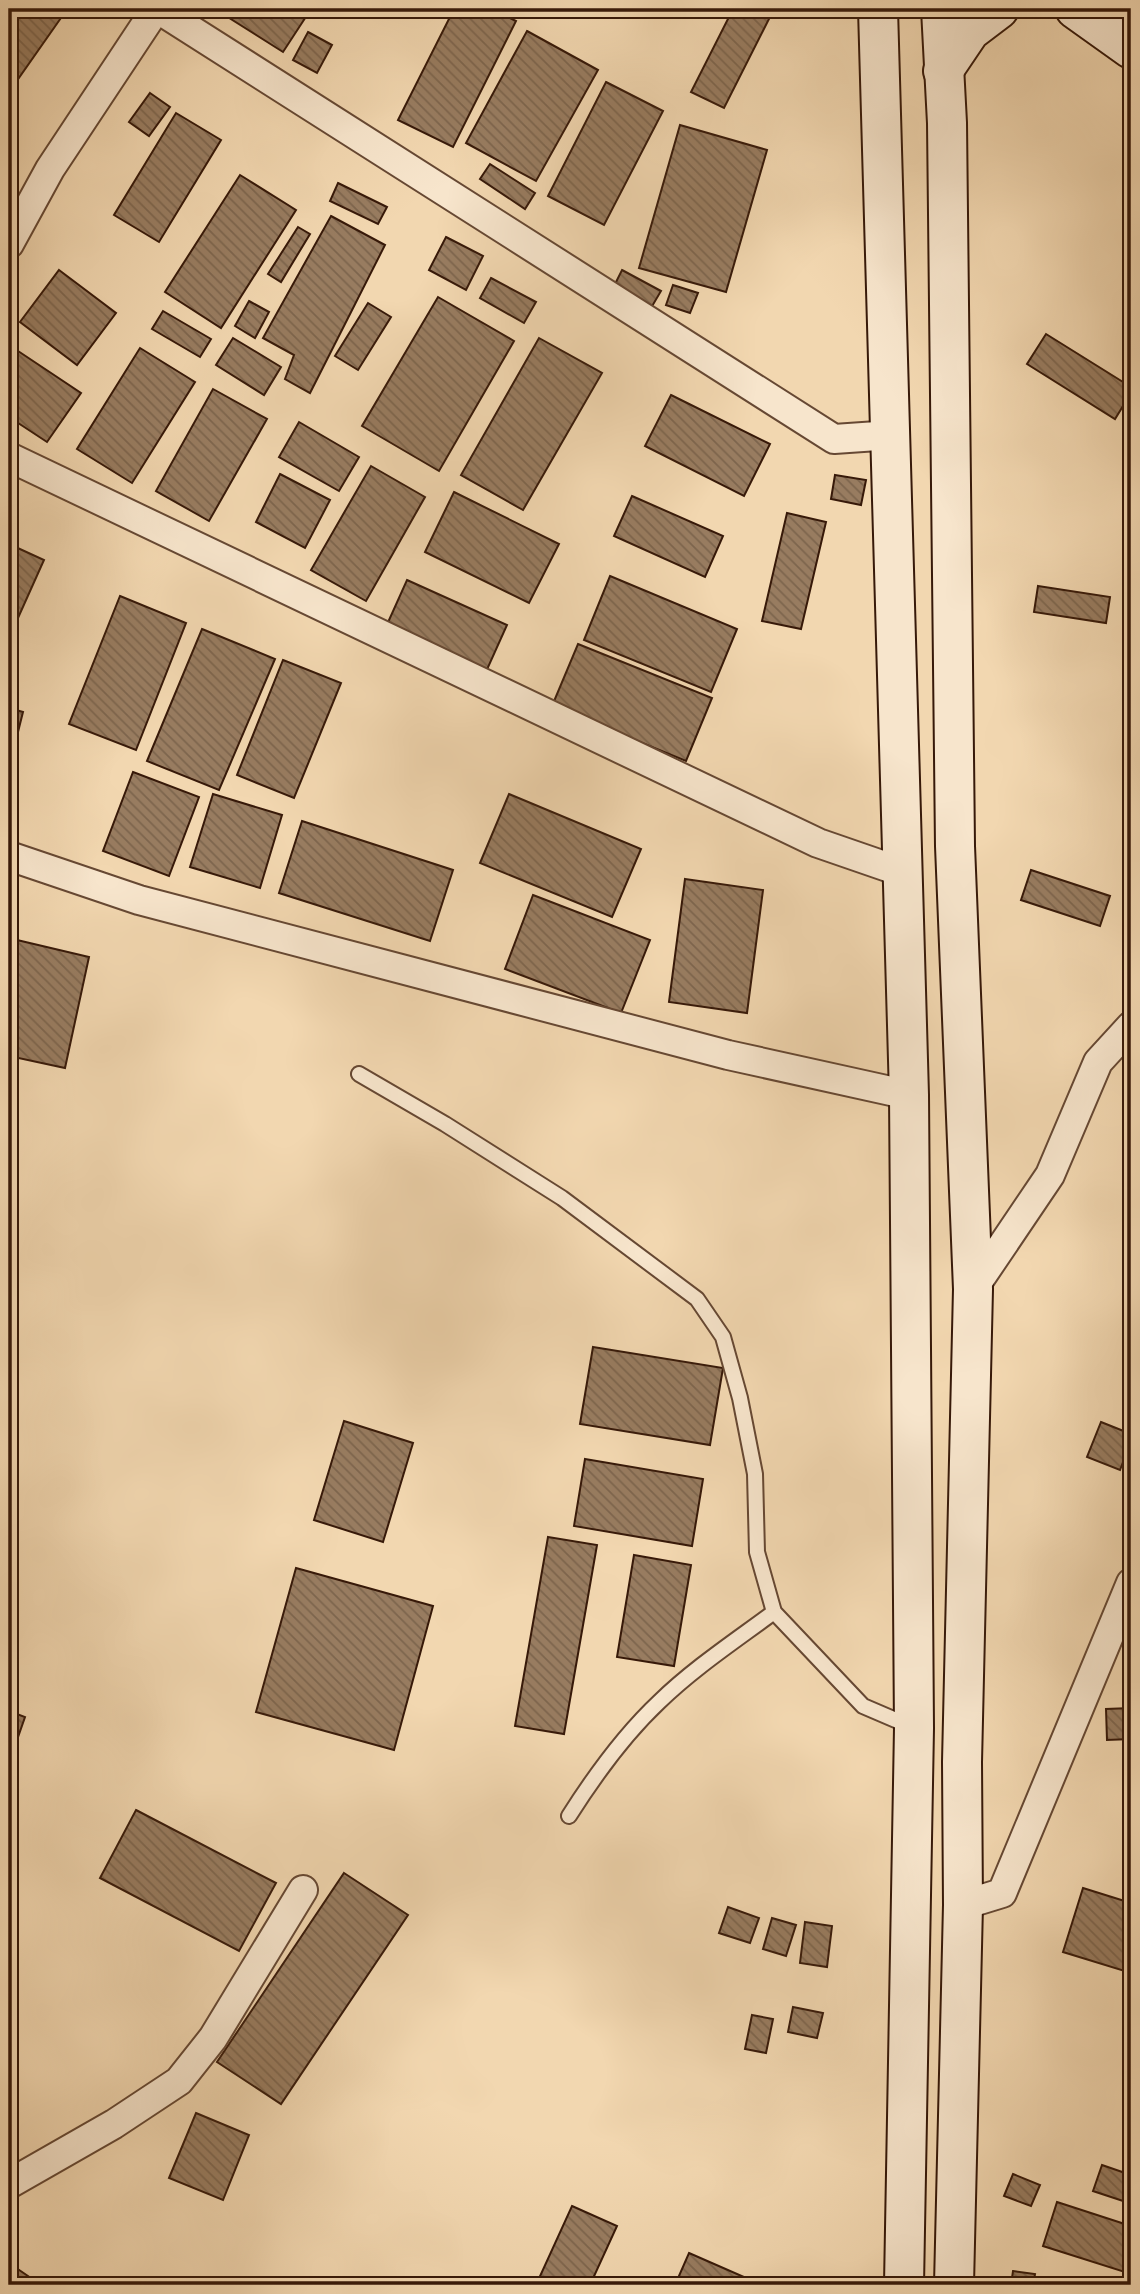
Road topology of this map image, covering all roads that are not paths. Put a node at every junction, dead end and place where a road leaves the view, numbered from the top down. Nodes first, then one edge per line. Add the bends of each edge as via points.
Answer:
1 (157, 9) edge
2 (878, 9) edge
3 (941, 9) edge
4 (999, 9) edge
5 (1075, 9) edge
6 (1131, 49) edge
7 (943, 71) junction
8 (9, 244) edge
9 (892, 435) junction
10 (9, 457) edge
11 (9, 856) edge
12 (901, 872) junction
13 (1131, 1026) edge
14 (359, 1074) dead end
15 (909, 1095) junction
16 (973, 1289) junction
17 (1131, 1583) edge
18 (774, 1612) junction
19 (914, 1728) junction
20 (569, 1816) dead end
21 (303, 1891) dead end
22 (963, 1905) junction
23 (9, 2184) edge
24 (904, 2285) edge
25 (954, 2285) edge

1 - 8 street via 50,169
1 - 9 street via 834,439
2 - 9 main road
3 - 7 main road
4 - 7 main road via 971,31
5 - 6 main road
7 - 16 main road via 955,846
9 - 12 main road
10 - 12 street via 818,843
11 - 15 street via 139,900 728,1055
12 - 15 main road
13 - 16 street via 1098,1062 1050,1175
14 - 18 lane via 562,1198 697,1299 723,1337 740,1398 755,1474 757,1552
15 - 19 main road
16 - 22 main road
17 - 22 street via 1002,1893
18 - 19 lane via 863,1706
18 - 20 lane via 659,1702 600,1768
19 - 24 main road
21 - 23 street via 213,2038 179,2081
22 - 25 main road

